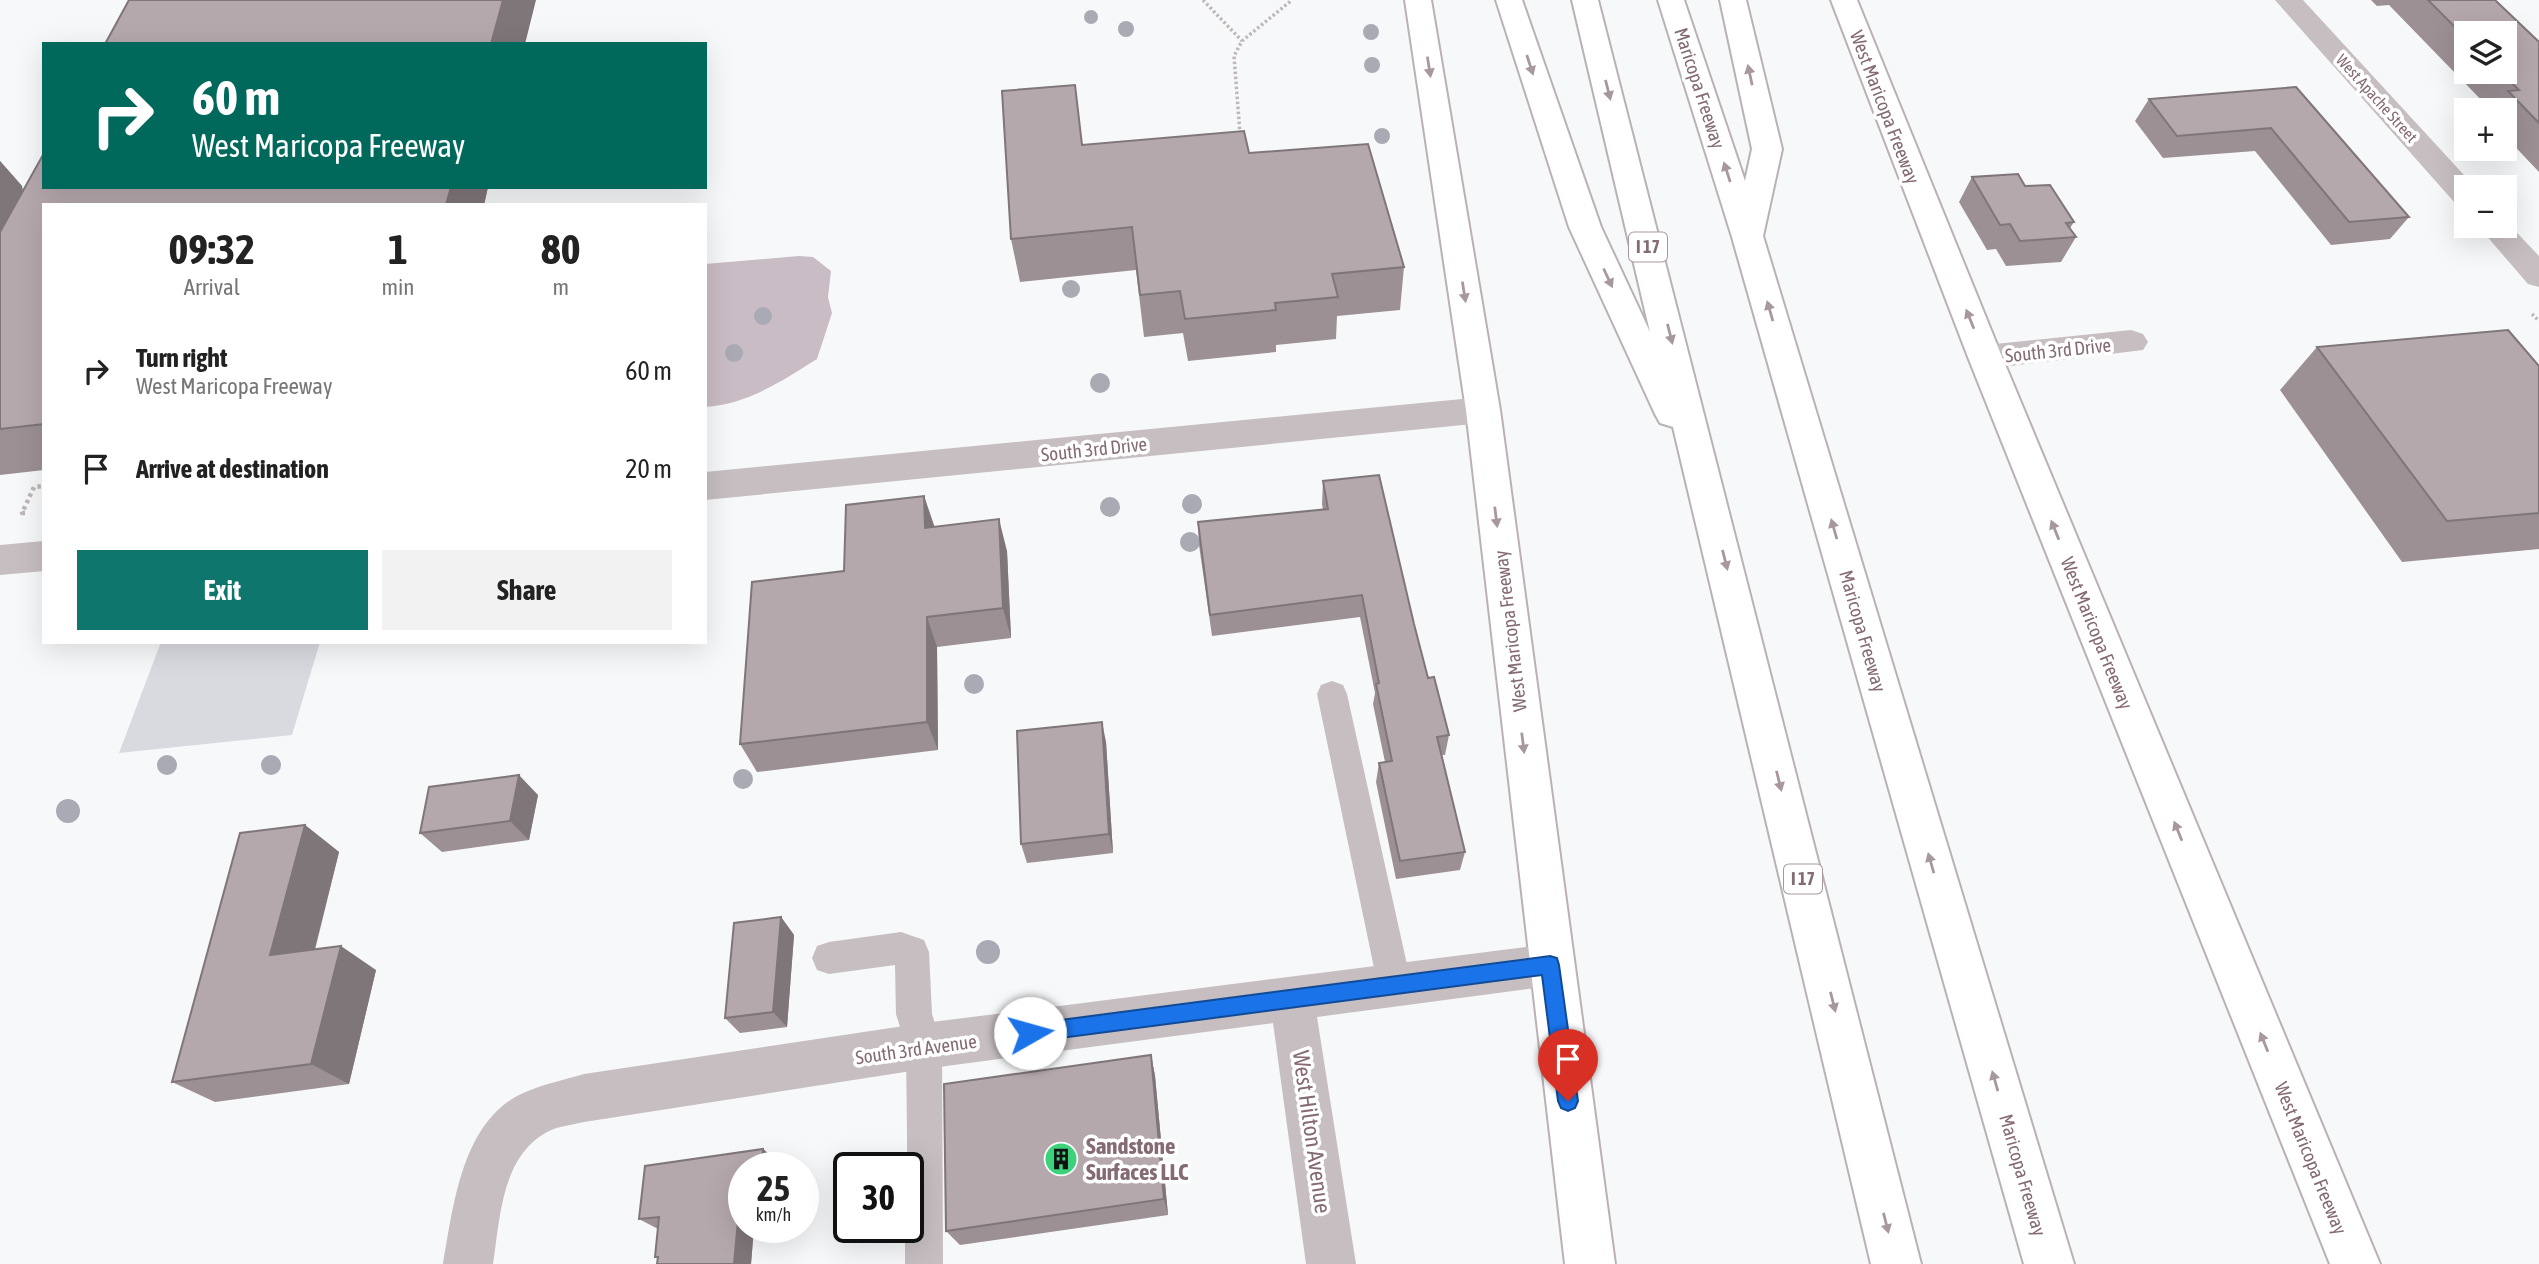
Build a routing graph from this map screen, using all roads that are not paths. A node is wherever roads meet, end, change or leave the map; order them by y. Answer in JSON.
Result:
{"nodes":[{"id":1,"x":1418,"y":0,"type":"edge"},
{"id":2,"x":1509,"y":0,"type":"edge"},
{"id":3,"x":1585,"y":0,"type":"edge"},
{"id":4,"x":1671,"y":0,"type":"edge"},
{"id":5,"x":1733,"y":0,"type":"edge"},
{"id":6,"x":1844,"y":0,"type":"edge"},
{"id":7,"x":2288,"y":0,"type":"edge"},
{"id":8,"x":2454,"y":183,"type":"edge"},
{"id":9,"x":1748,"y":237,"type":"junction"},
{"id":10,"x":2504,"y":238,"type":"edge"},
{"id":11,"x":2539,"y":276,"type":"edge"},
{"id":12,"x":2131,"y":342,"type":"dead end"},
{"id":13,"x":1985,"y":357,"type":"junction"},
{"id":14,"x":1483,"y":410,"type":"junction"},
{"id":15,"x":707,"y":486,"type":"edge"},
{"id":16,"x":1709,"y":494,"type":"junction"},
{"id":17,"x":42,"y":556,"type":"edge"},
{"id":18,"x":0,"y":560,"type":"edge"},
{"id":19,"x":1332,"y":694,"type":"dead end"},
{"id":20,"x":829,"y":958,"type":"dead end"},
{"id":21,"x":1550,"y":965,"type":"junction"},
{"id":22,"x":1395,"y":987,"type":"junction"},
{"id":23,"x":1292,"y":1000,"type":"junction"},
{"id":24,"x":925,"y":1046,"type":"junction"},
{"id":25,"x":468,"y":1264,"type":"edge"},
{"id":26,"x":924,"y":1264,"type":"edge"},
{"id":27,"x":1331,"y":1264,"type":"edge"},
{"id":28,"x":1590,"y":1264,"type":"edge"},
{"id":29,"x":1896,"y":1264,"type":"edge"},
{"id":30,"x":2049,"y":1264,"type":"edge"},
{"id":31,"x":2355,"y":1264,"type":"edge"}],
"edges":[{"from":1,"to":14,"type":"main road","name":"West Maricopa Freeway","one_way":true},
{"from":2,"to":16,"type":"main road","one_way":true},
{"from":3,"to":16,"type":"main road","number":"I 17","one_way":true},
{"from":9,"to":4,"type":"main road","name":"Maricopa Freeway","one_way":true},
{"from":9,"to":5,"type":"main road","one_way":true},
{"from":13,"to":6,"type":"main road","name":"West Maricopa Freeway","one_way":true},
{"from":7,"to":8,"type":"street","name":"West Apache Street"},
{"from":30,"to":9,"type":"main road","name":"Maricopa Freeway","one_way":true},
{"from":10,"to":11,"type":"street"},
{"from":12,"to":13,"type":"street","name":"South 3rd Drive"},
{"from":31,"to":13,"type":"main road","name":"West Maricopa Freeway","one_way":true},
{"from":14,"to":15,"type":"street","name":"South 3rd Drive"},
{"from":14,"to":21,"type":"main road","name":"West Maricopa Freeway","one_way":true},
{"from":16,"to":29,"type":"main road","number":"I 17","one_way":true},
{"from":17,"to":18,"type":"street"},
{"from":19,"to":22,"type":"lane"},
{"from":20,"to":24,"type":"lane"},
{"from":21,"to":22,"type":"street","name":"South 3rd Avenue"},
{"from":21,"to":28,"type":"main road","name":"West Maricopa Freeway"},
{"from":22,"to":23,"type":"street","name":"South 3rd Avenue"},
{"from":23,"to":24,"type":"street","name":"South 3rd Avenue"},
{"from":23,"to":27,"type":"street","name":"West Hilton Avenue"},
{"from":24,"to":25,"type":"street","name":"South 3rd Avenue"},
{"from":24,"to":26,"type":"lane"}]}
